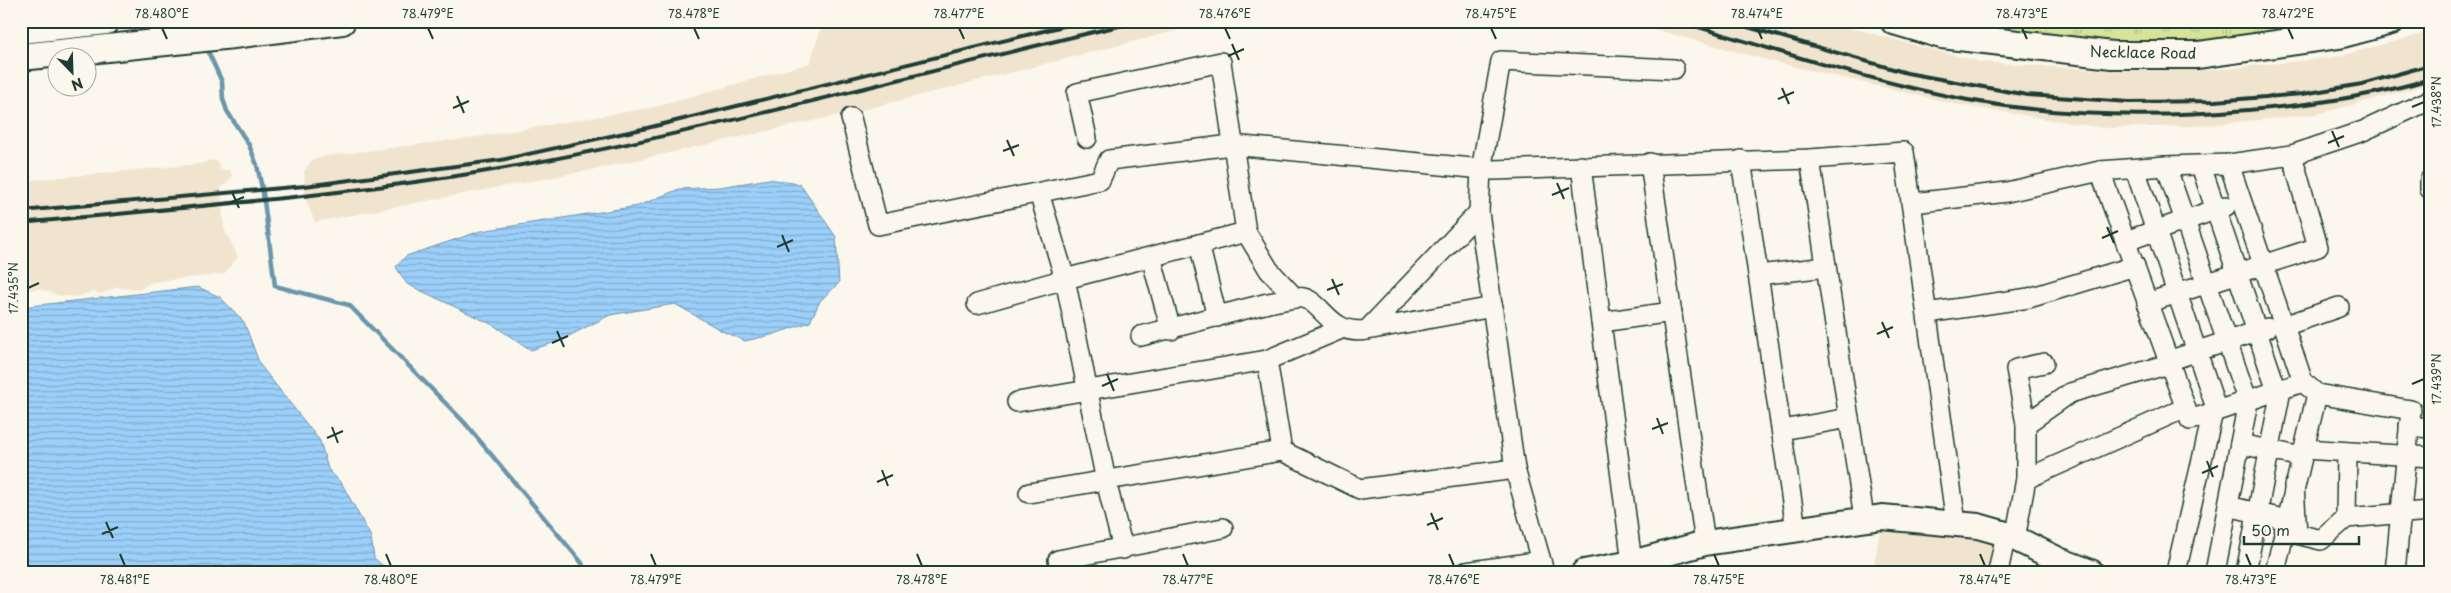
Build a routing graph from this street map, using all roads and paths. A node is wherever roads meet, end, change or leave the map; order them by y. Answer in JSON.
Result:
{"nodes":[{"id":1,"x":106,"y":21,"type":"edge"},
{"id":2,"x":342,"y":21,"type":"edge"},
{"id":3,"x":1894,"y":21,"type":"edge"},
{"id":4,"x":2391,"y":21,"type":"edge"},
{"id":5,"x":21,"y":30,"type":"edge"},
{"id":6,"x":21,"y":57,"type":"edge"},
{"id":7,"x":1674,"y":69,"type":"dead end"},
{"id":8,"x":2430,"y":100,"type":"edge"},
{"id":9,"x":851,"y":118,"type":"dead end"},
{"id":10,"x":1087,"y":138,"type":"dead end"},
{"id":11,"x":1232,"y":145,"type":"junction"},
{"id":12,"x":2292,"y":155,"type":"junction"},
{"id":13,"x":1810,"y":159,"type":"junction"},
{"id":14,"x":1741,"y":160,"type":"junction"},
{"id":15,"x":1650,"y":163,"type":"junction"},
{"id":16,"x":2229,"y":164,"type":"junction"},
{"id":17,"x":1581,"y":166,"type":"junction"},
{"id":18,"x":2166,"y":166,"type":"junction"},
{"id":19,"x":2201,"y":166,"type":"junction"},
{"id":20,"x":2135,"y":169,"type":"junction"},
{"id":21,"x":1481,"y":170,"type":"junction"},
{"id":22,"x":2100,"y":172,"type":"junction"},
{"id":23,"x":2430,"y":180,"type":"edge"},
{"id":24,"x":2430,"y":189,"type":"edge"},
{"id":25,"x":1038,"y":192,"type":"junction"},
{"id":26,"x":2242,"y":201,"type":"junction"},
{"id":27,"x":1912,"y":203,"type":"junction"},
{"id":28,"x":2215,"y":209,"type":"junction"},
{"id":29,"x":1479,"y":212,"type":"junction"},
{"id":30,"x":2183,"y":220,"type":"junction"},
{"id":31,"x":2156,"y":230,"type":"junction"},
{"id":32,"x":1246,"y":232,"type":"junction"},
{"id":33,"x":2126,"y":241,"type":"junction"},
{"id":34,"x":1199,"y":244,"type":"junction"},
{"id":35,"x":1150,"y":257,"type":"junction"},
{"id":36,"x":2135,"y":266,"type":"junction"},
{"id":37,"x":2263,"y":266,"type":"junction"},
{"id":38,"x":1826,"y":267,"type":"junction"},
{"id":39,"x":2237,"y":274,"type":"junction"},
{"id":40,"x":1758,"y":275,"type":"junction"},
{"id":41,"x":1066,"y":278,"type":"junction"},
{"id":42,"x":2205,"y":284,"type":"junction"},
{"id":43,"x":2178,"y":294,"type":"junction"},
{"id":44,"x":1295,"y":298,"type":"junction"},
{"id":45,"x":2148,"y":303,"type":"junction"},
{"id":46,"x":977,"y":304,"type":"dead end"},
{"id":47,"x":1493,"y":307,"type":"junction"},
{"id":48,"x":2339,"y":307,"type":"dead end"},
{"id":49,"x":1672,"y":312,"type":"junction"},
{"id":50,"x":1927,"y":313,"type":"junction"},
{"id":51,"x":1217,"y":317,"type":"junction"},
{"id":52,"x":1601,"y":322,"type":"junction"},
{"id":53,"x":2283,"y":324,"type":"junction"},
{"id":54,"x":1341,"y":329,"type":"junction"},
{"id":55,"x":1171,"y":330,"type":"junction"},
{"id":56,"x":1367,"y":330,"type":"junction"},
{"id":57,"x":2256,"y":331,"type":"junction"},
{"id":58,"x":1141,"y":336,"type":"dead end"},
{"id":59,"x":2226,"y":341,"type":"junction"},
{"id":60,"x":2197,"y":351,"type":"junction"},
{"id":61,"x":1267,"y":360,"type":"junction"},
{"id":62,"x":2044,"y":362,"type":"dead end"},
{"id":63,"x":2168,"y":362,"type":"junction"},
{"id":64,"x":2310,"y":388,"type":"junction"},
{"id":65,"x":1089,"y":390,"type":"junction"},
{"id":66,"x":2279,"y":391,"type":"junction"},
{"id":67,"x":1017,"y":402,"type":"dead end"},
{"id":68,"x":2248,"y":402,"type":"junction"},
{"id":69,"x":2185,"y":408,"type":"junction"},
{"id":70,"x":2215,"y":411,"type":"junction"},
{"id":71,"x":1849,"y":418,"type":"junction"},
{"id":72,"x":2026,"y":424,"type":"junction"},
{"id":73,"x":2409,"y":426,"type":"junction"},
{"id":74,"x":2430,"y":428,"type":"edge"},
{"id":75,"x":1782,"y":430,"type":"junction"},
{"id":76,"x":2240,"y":444,"type":"junction"},
{"id":77,"x":1282,"y":451,"type":"junction"},
{"id":78,"x":2269,"y":451,"type":"junction"},
{"id":79,"x":2303,"y":453,"type":"junction"},
{"id":80,"x":2347,"y":453,"type":"junction"},
{"id":81,"x":2405,"y":456,"type":"junction"},
{"id":82,"x":2430,"y":457,"type":"edge"},
{"id":83,"x":1515,"y":469,"type":"junction"},
{"id":84,"x":2026,"y":479,"type":"junction"},
{"id":85,"x":1106,"y":481,"type":"junction"},
{"id":86,"x":2294,"y":486,"type":"junction"},
{"id":87,"x":1029,"y":493,"type":"dead end"},
{"id":88,"x":2228,"y":506,"type":"junction"},
{"id":89,"x":2430,"y":511,"type":"edge"},
{"id":90,"x":2257,"y":512,"type":"junction"},
{"id":91,"x":2399,"y":514,"type":"junction"},
{"id":92,"x":1864,"y":518,"type":"junction"},
{"id":93,"x":2346,"y":518,"type":"junction"},
{"id":94,"x":2287,"y":520,"type":"junction"},
{"id":95,"x":1956,"y":523,"type":"junction"},
{"id":96,"x":1223,"y":528,"type":"dead end"},
{"id":97,"x":1796,"y":529,"type":"junction"},
{"id":98,"x":2010,"y":537,"type":"junction"},
{"id":99,"x":1705,"y":544,"type":"junction"},
{"id":100,"x":1123,"y":549,"type":"junction"},
{"id":101,"x":1058,"y":560,"type":"dead end"},
{"id":102,"x":1632,"y":563,"type":"junction"},
{"id":103,"x":1543,"y":566,"type":"edge"},
{"id":104,"x":2219,"y":571,"type":"edge"},
{"id":105,"x":1466,"y":572,"type":"edge"},
{"id":106,"x":1584,"y":572,"type":"edge"},
{"id":107,"x":1998,"y":572,"type":"edge"},
{"id":108,"x":2091,"y":572,"type":"edge"},
{"id":109,"x":2176,"y":572,"type":"edge"},
{"id":110,"x":2246,"y":572,"type":"edge"},
{"id":111,"x":2275,"y":572,"type":"edge"},
{"id":112,"x":2395,"y":572,"type":"edge"}],
"edges":[{"from":1,"to":5,"type":"main road"},
{"from":2,"to":6,"type":"main road"},
{"from":3,"to":4,"type":"main road","name":"Necklace Road"},
{"from":7,"to":21,"type":"street"},
{"from":8,"to":12,"type":"street"},
{"from":9,"to":25,"type":"street"},
{"from":10,"to":11,"type":"street"},
{"from":11,"to":21,"type":"street"},
{"from":11,"to":25,"type":"street"},
{"from":11,"to":32,"type":"street"},
{"from":12,"to":16,"type":"street"},
{"from":12,"to":37,"type":"street"},
{"from":13,"to":14,"type":"street"},
{"from":13,"to":27,"type":"street"},
{"from":13,"to":38,"type":"street"},
{"from":14,"to":15,"type":"street"},
{"from":14,"to":40,"type":"street"},
{"from":15,"to":17,"type":"street"},
{"from":15,"to":49,"type":"street"},
{"from":16,"to":19,"type":"street"},
{"from":16,"to":26,"type":"street"},
{"from":17,"to":21,"type":"street"},
{"from":17,"to":52,"type":"street"},
{"from":18,"to":19,"type":"street"},
{"from":18,"to":20,"type":"street"},
{"from":18,"to":30,"type":"street"},
{"from":19,"to":28,"type":"street"},
{"from":20,"to":22,"type":"street"},
{"from":20,"to":31,"type":"street"},
{"from":21,"to":29,"type":"street"},
{"from":22,"to":27,"type":"street"},
{"from":22,"to":33,"type":"street"},
{"from":23,"to":24,"type":"street"},
{"from":25,"to":41,"type":"street"},
{"from":26,"to":28,"type":"street"},
{"from":26,"to":37,"type":"street"},
{"from":27,"to":50,"type":"street"},
{"from":28,"to":30,"type":"street"},
{"from":28,"to":39,"type":"street"},
{"from":29,"to":47,"type":"street"},
{"from":29,"to":56,"type":"street"},
{"from":30,"to":31,"type":"street"},
{"from":30,"to":42,"type":"street"},
{"from":31,"to":33,"type":"street"},
{"from":31,"to":43,"type":"street"},
{"from":32,"to":34,"type":"street"},
{"from":32,"to":44,"type":"street"},
{"from":33,"to":36,"type":"street"},
{"from":34,"to":35,"type":"street"},
{"from":34,"to":51,"type":"street"},
{"from":35,"to":41,"type":"street"},
{"from":35,"to":55,"type":"street"},
{"from":36,"to":45,"type":"street"},
{"from":36,"to":50,"type":"street"},
{"from":37,"to":39,"type":"street"},
{"from":37,"to":53,"type":"street"},
{"from":38,"to":40,"type":"street"},
{"from":38,"to":71,"type":"street"},
{"from":39,"to":42,"type":"street"},
{"from":39,"to":57,"type":"street"},
{"from":40,"to":75,"type":"street"},
{"from":41,"to":46,"type":"street"},
{"from":41,"to":65,"type":"street"},
{"from":42,"to":43,"type":"street"},
{"from":42,"to":59,"type":"street"},
{"from":43,"to":45,"type":"street"},
{"from":43,"to":60,"type":"street"},
{"from":44,"to":51,"type":"street"},
{"from":44,"to":54,"type":"street"},
{"from":45,"to":63,"type":"street"},
{"from":47,"to":56,"type":"street"},
{"from":47,"to":83,"type":"street"},
{"from":48,"to":53,"type":"street"},
{"from":49,"to":52,"type":"street"},
{"from":49,"to":99,"type":"street"},
{"from":50,"to":95,"type":"street"},
{"from":51,"to":55,"type":"street"},
{"from":52,"to":102,"type":"street"},
{"from":53,"to":57,"type":"street"},
{"from":53,"to":64,"type":"street"},
{"from":54,"to":56,"type":"street"},
{"from":54,"to":61,"type":"street"},
{"from":55,"to":58,"type":"street"},
{"from":57,"to":59,"type":"street"},
{"from":57,"to":66,"type":"street"},
{"from":59,"to":60,"type":"street"},
{"from":59,"to":68,"type":"street"},
{"from":60,"to":63,"type":"street"},
{"from":60,"to":70,"type":"street"},
{"from":61,"to":65,"type":"street"},
{"from":61,"to":77,"type":"street"},
{"from":62,"to":72,"type":"street"},
{"from":63,"to":69,"type":"street"},
{"from":63,"to":72,"type":"street"},
{"from":64,"to":66,"type":"street"},
{"from":64,"to":73,"type":"street"},
{"from":64,"to":79,"type":"street"},
{"from":65,"to":67,"type":"street"},
{"from":65,"to":85,"type":"street"},
{"from":66,"to":68,"type":"street"},
{"from":66,"to":78,"type":"street"},
{"from":68,"to":70,"type":"street"},
{"from":68,"to":76,"type":"street"},
{"from":69,"to":70,"type":"street"},
{"from":69,"to":84,"type":"street"},
{"from":70,"to":109,"type":"street"},
{"from":71,"to":75,"type":"street"},
{"from":71,"to":92,"type":"street"},
{"from":72,"to":84,"type":"street"},
{"from":73,"to":74,"type":"street"},
{"from":73,"to":81,"type":"street"},
{"from":75,"to":97,"type":"street"},
{"from":76,"to":78,"type":"street"},
{"from":76,"to":88,"type":"street"},
{"from":77,"to":83,"type":"street"},
{"from":77,"to":85,"type":"street"},
{"from":78,"to":79,"type":"street"},
{"from":78,"to":90,"type":"street"},
{"from":79,"to":80,"type":"street"},
{"from":79,"to":86,"type":"street"},
{"from":80,"to":81,"type":"street"},
{"from":80,"to":93,"type":"street"},
{"from":81,"to":82,"type":"street"},
{"from":81,"to":91,"type":"street"},
{"from":83,"to":103,"type":"street"},
{"from":84,"to":98,"type":"street"},
{"from":85,"to":87,"type":"street"},
{"from":85,"to":100,"type":"street"},
{"from":86,"to":93,"type":"street"},
{"from":86,"to":94,"type":"street"},
{"from":88,"to":90,"type":"street"},
{"from":88,"to":104,"type":"street"},
{"from":89,"to":91,"type":"street"},
{"from":90,"to":94,"type":"street"},
{"from":90,"to":110,"type":"street"},
{"from":91,"to":93,"type":"street"},
{"from":91,"to":112,"type":"street"},
{"from":92,"to":95,"type":"street"},
{"from":92,"to":97,"type":"street"},
{"from":94,"to":111,"type":"street"},
{"from":95,"to":98,"type":"street"},
{"from":96,"to":100,"type":"street"},
{"from":97,"to":99,"type":"street"},
{"from":98,"to":107,"type":"street"},
{"from":98,"to":108,"type":"street"},
{"from":99,"to":102,"type":"street"},
{"from":100,"to":101,"type":"street"},
{"from":102,"to":106,"type":"street"},
{"from":103,"to":105,"type":"street"}]}
